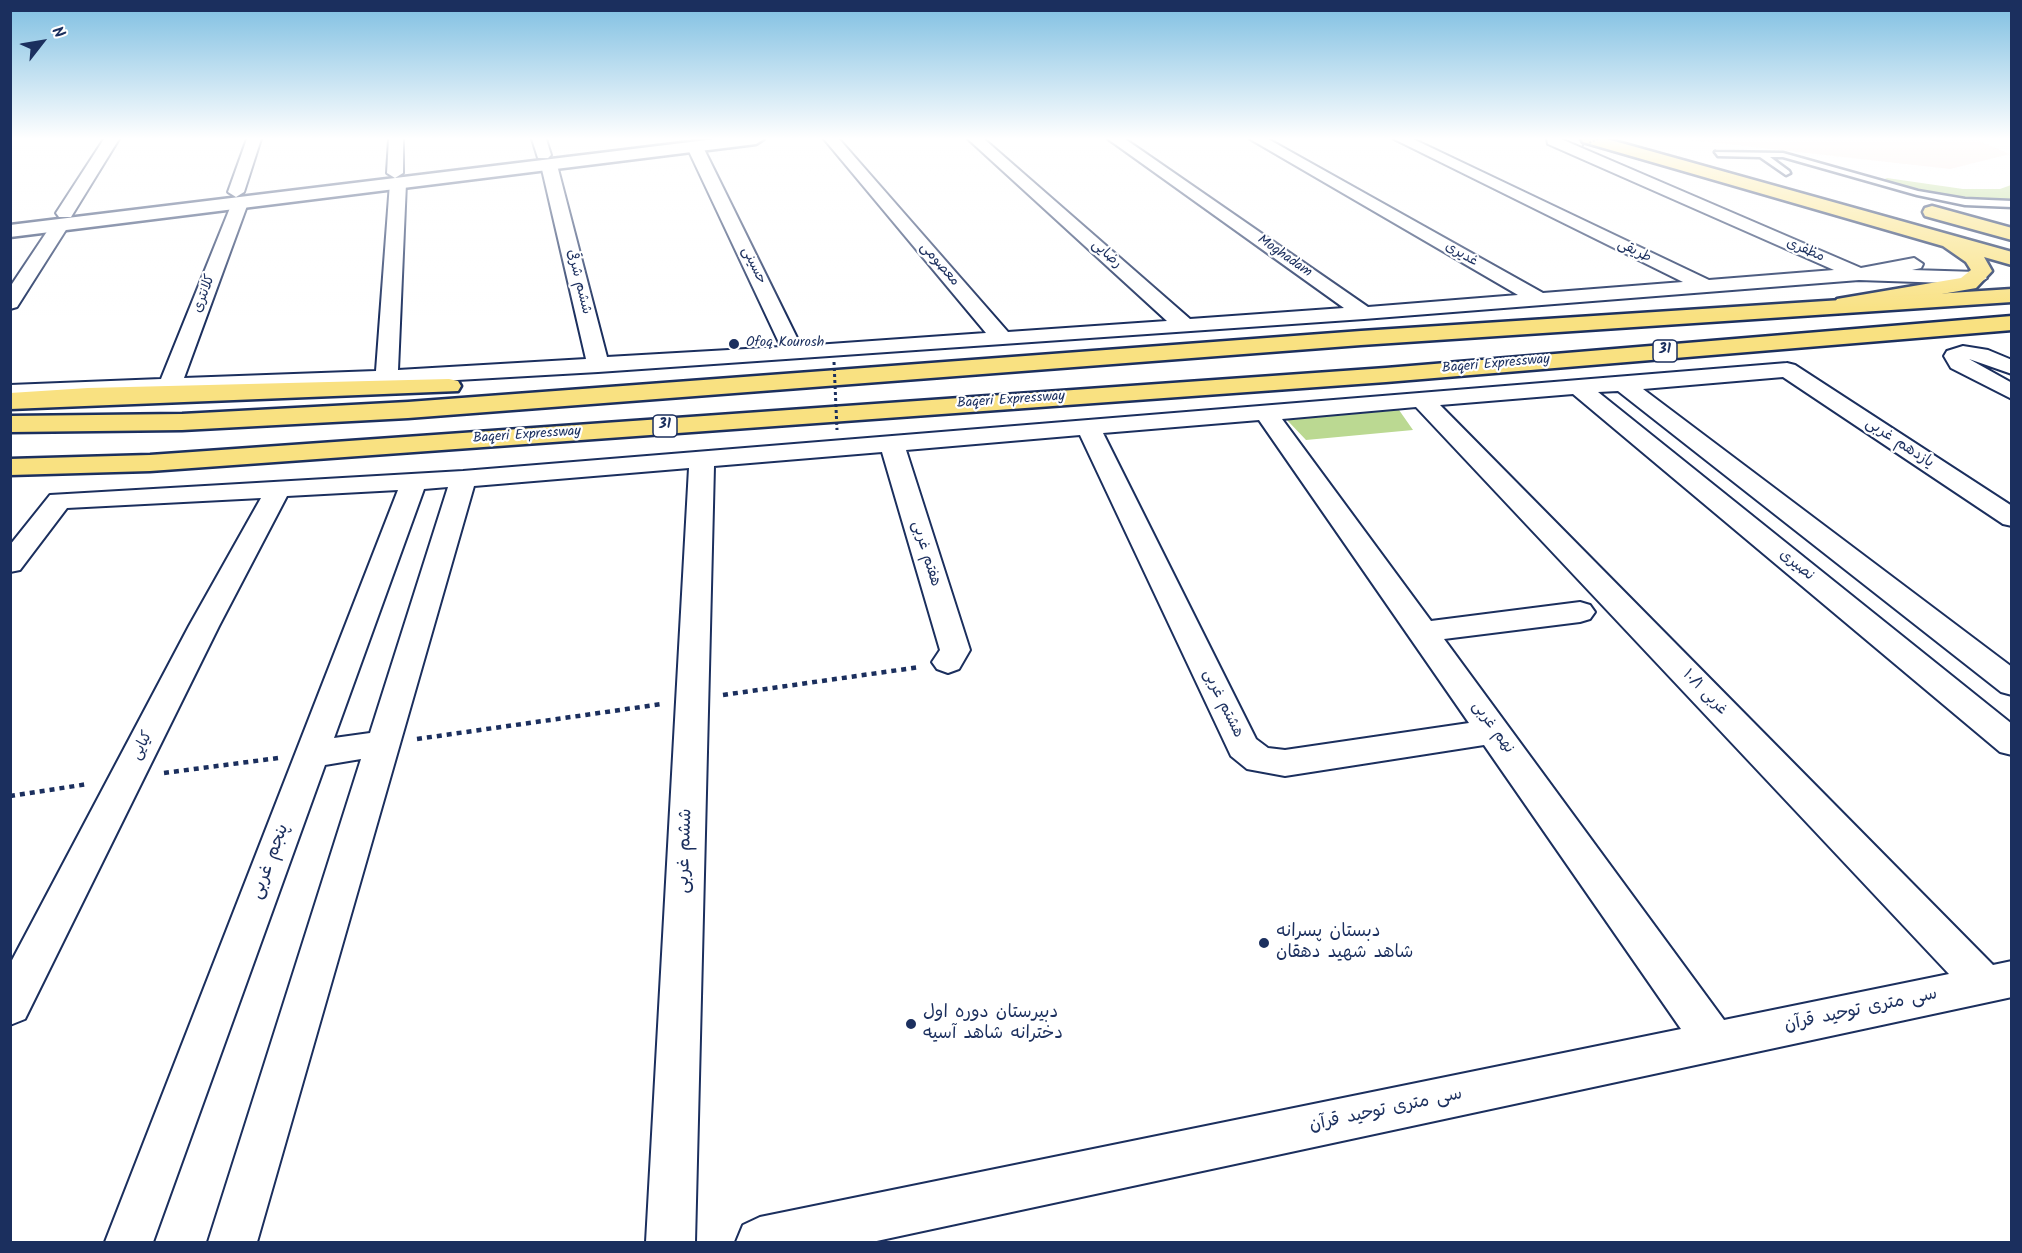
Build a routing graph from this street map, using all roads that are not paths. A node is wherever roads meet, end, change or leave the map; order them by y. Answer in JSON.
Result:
{"nodes":[{"id":1,"x":75,"y":197,"type":"edge"},
{"id":2,"x":234,"y":197,"type":"edge"},
{"id":3,"x":238,"y":197,"type":"edge"},
{"id":4,"x":395,"y":197,"type":"edge"},
{"id":5,"x":555,"y":197,"type":"edge"},
{"id":6,"x":719,"y":197,"type":"edge"},
{"id":7,"x":881,"y":197,"type":"edge"},
{"id":8,"x":1041,"y":197,"type":"edge"},
{"id":9,"x":1199,"y":197,"type":"edge"},
{"id":10,"x":1360,"y":197,"type":"edge"},
{"id":11,"x":1522,"y":197,"type":"edge"},
{"id":12,"x":1683,"y":197,"type":"edge"},
{"id":13,"x":1797,"y":197,"type":"edge"},
{"id":14,"x":1825,"y":197,"type":"edge"},
{"id":15,"x":1835,"y":197,"type":"edge"},
{"id":16,"x":1880,"y":197,"type":"edge"},
{"id":17,"x":1911,"y":197,"type":"edge"},
{"id":18,"x":1941,"y":197,"type":"edge"},
{"id":19,"x":2012,"y":204,"type":"edge"},
{"id":20,"x":2012,"y":213,"type":"edge"},
{"id":21,"x":62,"y":219,"type":"junction"},
{"id":22,"x":10,"y":220,"type":"edge"},
{"id":23,"x":1920,"y":230,"type":"junction"},
{"id":24,"x":10,"y":231,"type":"edge"},
{"id":25,"x":2012,"y":232,"type":"edge"},
{"id":26,"x":1985,"y":241,"type":"junction"},
{"id":27,"x":2012,"y":245,"type":"edge"},
{"id":28,"x":2012,"y":252,"type":"edge"},
{"id":29,"x":2012,"y":258,"type":"edge"},
{"id":30,"x":1914,"y":264,"type":"dead end"},
{"id":31,"x":1859,"y":274,"type":"junction"},
{"id":32,"x":1977,"y":278,"type":"junction"},
{"id":33,"x":1705,"y":286,"type":"junction"},
{"id":34,"x":2012,"y":295,"type":"edge"},
{"id":35,"x":1539,"y":299,"type":"junction"},
{"id":36,"x":10,"y":303,"type":"edge"},
{"id":37,"x":1845,"y":304,"type":"junction"},
{"id":38,"x":1364,"y":313,"type":"junction"},
{"id":39,"x":2012,"y":323,"type":"edge"},
{"id":40,"x":1183,"y":324,"type":"junction"},
{"id":41,"x":1422,"y":334,"type":"junction"},
{"id":42,"x":1000,"y":336,"type":"junction"},
{"id":43,"x":1298,"y":343,"type":"junction"},
{"id":44,"x":794,"y":353,"type":"junction"},
{"id":45,"x":2004,"y":363,"type":"edge"},
{"id":46,"x":598,"y":365,"type":"junction"},
{"id":47,"x":1464,"y":367,"type":"junction"},
{"id":48,"x":387,"y":376,"type":"junction"},
{"id":49,"x":1319,"y":378,"type":"junction"},
{"id":50,"x":1623,"y":384,"type":"junction"},
{"id":51,"x":170,"y":386,"type":"junction"},
{"id":52,"x":688,"y":388,"type":"junction"},
{"id":53,"x":1580,"y":389,"type":"junction"},
{"id":54,"x":2012,"y":392,"type":"edge"},
{"id":55,"x":11,"y":394,"type":"edge"},
{"id":56,"x":1423,"y":401,"type":"junction"},
{"id":57,"x":1267,"y":415,"type":"junction"},
{"id":58,"x":10,"y":424,"type":"edge"},
{"id":59,"x":1089,"y":429,"type":"junction"},
{"id":60,"x":892,"y":445,"type":"junction"},
{"id":61,"x":702,"y":460,"type":"junction"},
{"id":62,"x":150,"y":464,"type":"junction"},
{"id":63,"x":10,"y":466,"type":"edge"},
{"id":64,"x":463,"y":479,"type":"junction"},
{"id":65,"x":414,"y":481,"type":"junction"},
{"id":66,"x":10,"y":486,"type":"edge"},
{"id":67,"x":279,"y":488,"type":"junction"},
{"id":68,"x":2012,"y":518,"type":"edge"},
{"id":69,"x":10,"y":564,"type":"edge"},
{"id":70,"x":1580,"y":612,"type":"dead end"},
{"id":71,"x":1423,"y":632,"type":"junction"},
{"id":72,"x":948,"y":662,"type":"road end"},
{"id":73,"x":2012,"y":684,"type":"edge"},
{"id":74,"x":1494,"y":731,"type":"junction"},
{"id":75,"x":2012,"y":743,"type":"edge"},
{"id":76,"x":383,"y":744,"type":"junction"},
{"id":77,"x":312,"y":754,"type":"junction"},
{"id":78,"x":1999,"y":982,"type":"edge"},
{"id":79,"x":10,"y":1006,"type":"edge"},
{"id":80,"x":1715,"y":1042,"type":"junction"},
{"id":81,"x":129,"y":1242,"type":"edge"},
{"id":82,"x":233,"y":1242,"type":"edge"},
{"id":83,"x":670,"y":1242,"type":"edge"},
{"id":84,"x":760,"y":1242,"type":"edge"}],
"edges":[{"from":1,"to":21,"type":"street"},
{"from":2,"to":21,"type":"main road"},
{"from":3,"to":51,"type":"street","name":"کلانتری"},
{"from":4,"to":48,"type":"street"},
{"from":5,"to":46,"type":"street","name":"ششم شرقی"},
{"from":6,"to":44,"type":"street","name":"حسینی"},
{"from":7,"to":42,"type":"street","name":"معصومی"},
{"from":8,"to":40,"type":"street","name":"رضایی"},
{"from":9,"to":38,"type":"street","name":"Moghadam"},
{"from":10,"to":35,"type":"street","name":"غدیری"},
{"from":11,"to":33,"type":"street","name":"طریقی"},
{"from":12,"to":31,"type":"street","name":"مظفری"},
{"from":13,"to":23,"type":"main road"},
{"from":14,"to":26,"type":"main road"},
{"from":15,"to":26,"type":"main road"},
{"from":16,"to":25,"type":"main road"},
{"from":17,"to":20,"type":"lane"},
{"from":18,"to":19,"type":"lane"},
{"from":21,"to":22,"type":"main road"},
{"from":21,"to":24,"type":"main road"},
{"from":21,"to":36,"type":"street"},
{"from":23,"to":29,"type":"main road"},
{"from":23,"to":32,"type":"main road"},
{"from":26,"to":27,"type":"main road"},
{"from":26,"to":28,"type":"main road"},
{"from":30,"to":31,"type":"street"},
{"from":31,"to":32,"type":"street"},
{"from":31,"to":33,"type":"street"},
{"from":32,"to":37,"type":"main road"},
{"from":33,"to":35,"type":"street"},
{"from":34,"to":37,"type":"main road","number":"31"},
{"from":35,"to":38,"type":"street"},
{"from":37,"to":41,"type":"main road","number":"31"},
{"from":38,"to":40,"type":"street"},
{"from":39,"to":47,"type":"main road","name":"Baqeri Expressway","number":"31"},
{"from":40,"to":42,"type":"street"},
{"from":41,"to":43,"type":"main road","number":"31"},
{"from":41,"to":47,"type":"main road"},
{"from":42,"to":44,"type":"street"},
{"from":43,"to":49,"type":"main road"},
{"from":43,"to":52,"type":"main road","number":"31"},
{"from":44,"to":46,"type":"street"},
{"from":45,"to":54,"type":"street"},
{"from":46,"to":48,"type":"street"},
{"from":47,"to":49,"type":"main road","name":"Baqeri Expressway","number":"31"},
{"from":48,"to":51,"type":"street"},
{"from":49,"to":62,"type":"main road","name":"Baqeri Expressway","number":"31"},
{"from":50,"to":53,"type":"street"},
{"from":50,"to":68,"type":"street","name":"یازدهم غربی"},
{"from":50,"to":73,"type":"street"},
{"from":51,"to":55,"type":"street"},
{"from":52,"to":55,"type":"main road"},
{"from":52,"to":58,"type":"main road","number":"31"},
{"from":53,"to":56,"type":"street"},
{"from":53,"to":75,"type":"street","name":"نصیری"},
{"from":56,"to":57,"type":"street"},
{"from":56,"to":78,"type":"street","name":"۱۰/۱ غربی"},
{"from":57,"to":59,"type":"street"},
{"from":57,"to":71,"type":"street","name":"نهم غربی"},
{"from":59,"to":60,"type":"street"},
{"from":59,"to":74,"type":"street","name":"هشتم غربی"},
{"from":60,"to":61,"type":"street"},
{"from":60,"to":72,"type":"street","name":"هفتم غربی"},
{"from":61,"to":64,"type":"street"},
{"from":61,"to":83,"type":"street","name":"ششم غربی"},
{"from":62,"to":63,"type":"main road","name":"Baqeri Expressway","number":"31"},
{"from":62,"to":66,"type":"main road"},
{"from":64,"to":65,"type":"street"},
{"from":64,"to":76,"type":"street"},
{"from":65,"to":67,"type":"street"},
{"from":65,"to":77,"type":"street","name":"پنجم غربی"},
{"from":67,"to":69,"type":"street"},
{"from":67,"to":79,"type":"street","name":"کیایی"},
{"from":70,"to":71,"type":"street"},
{"from":71,"to":74,"type":"street","name":"نهم غربی"},
{"from":74,"to":80,"type":"street","name":"نهم غربی"},
{"from":76,"to":77,"type":"street"},
{"from":76,"to":82,"type":"street"},
{"from":77,"to":81,"type":"street","name":"پنجم غربی"},
{"from":78,"to":80,"type":"street","name":"سی متری توحید قرآن"},
{"from":80,"to":84,"type":"street","name":"سی متری توحید قرآن"}]}
